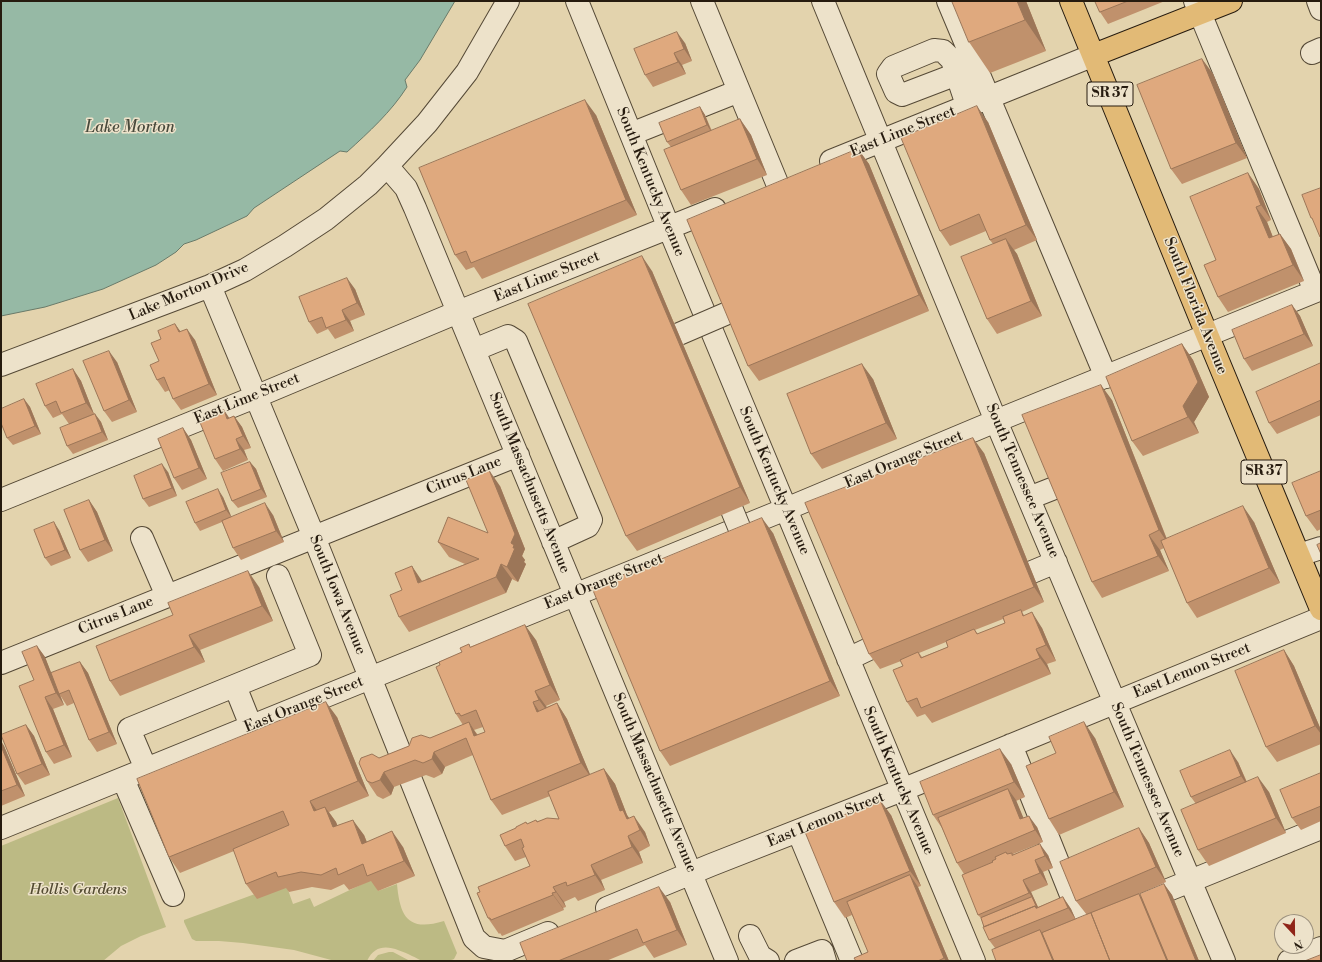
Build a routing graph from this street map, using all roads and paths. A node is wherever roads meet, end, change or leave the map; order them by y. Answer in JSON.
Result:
{"nodes":[{"id":1,"x":508,"y":1,"type":"edge"},
{"id":2,"x":577,"y":1,"type":"edge"},
{"id":3,"x":702,"y":1,"type":"edge"},
{"id":4,"x":823,"y":1,"type":"edge"},
{"id":5,"x":948,"y":1,"type":"edge"},
{"id":6,"x":1071,"y":1,"type":"edge"},
{"id":7,"x":1231,"y":1,"type":"edge"},
{"id":8,"x":1318,"y":1,"type":"edge"},
{"id":9,"x":1198,"y":7,"type":"edge"},
{"id":10,"x":1321,"y":9,"type":"edge"},
{"id":11,"x":1094,"y":54,"type":"junction"},
{"id":12,"x":888,"y":74,"type":"junction"},
{"id":13,"x":957,"y":74,"type":"junction"},
{"id":14,"x":858,"y":85,"type":"junction"},
{"id":15,"x":738,"y":91,"type":"junction"},
{"id":16,"x":989,"y":97,"type":"junction"},
{"id":17,"x":967,"y":105,"type":"junction"},
{"id":18,"x":631,"y":134,"type":"junction"},
{"id":19,"x":881,"y":140,"type":"junction"},
{"id":20,"x":387,"y":166,"type":"junction"},
{"id":21,"x":734,"y":201,"type":"edge"},
{"id":22,"x":669,"y":228,"type":"junction"},
{"id":23,"x":210,"y":286,"type":"junction"},
{"id":24,"x":1318,"y":290,"type":"edge"},
{"id":25,"x":458,"y":312,"type":"junction"},
{"id":26,"x":730,"y":312,"type":"edge"},
{"id":27,"x":679,"y":334,"type":"dead end"},
{"id":28,"x":1207,"y":336,"type":"junction"},
{"id":29,"x":474,"y":350,"type":"junction"},
{"id":30,"x":1,"y":365,"type":"edge"},
{"id":31,"x":1106,"y":377,"type":"junction"},
{"id":32,"x":255,"y":397,"type":"junction"},
{"id":33,"x":996,"y":421,"type":"junction"},
{"id":34,"x":518,"y":455,"type":"junction"},
{"id":35,"x":872,"y":473,"type":"junction"},
{"id":36,"x":1057,"y":487,"type":"edge"},
{"id":37,"x":881,"y":493,"type":"edge"},
{"id":38,"x":1029,"y":498,"type":"junction"},
{"id":39,"x":1,"y":500,"type":"edge"},
{"id":40,"x":786,"y":509,"type":"junction"},
{"id":41,"x":314,"y":537,"type":"junction"},
{"id":42,"x":142,"y":538,"type":"dead end"},
{"id":43,"x":553,"y":542,"type":"junction"},
{"id":44,"x":1321,"y":548,"type":"edge"},
{"id":45,"x":1299,"y":556,"type":"junction"},
{"id":46,"x":1056,"y":562,"type":"junction"},
{"id":47,"x":1032,"y":572,"type":"dead end"},
{"id":48,"x":278,"y":576,"type":"dead end"},
{"id":49,"x":575,"y":594,"type":"junction"},
{"id":50,"x":167,"y":596,"type":"junction"},
{"id":51,"x":1321,"y":609,"type":"edge"},
{"id":52,"x":1321,"y":618,"type":"edge"},
{"id":53,"x":871,"y":648,"type":"edge"},
{"id":54,"x":848,"y":659,"type":"junction"},
{"id":55,"x":1,"y":663,"type":"edge"},
{"id":56,"x":371,"y":678,"type":"junction"},
{"id":57,"x":235,"y":686,"type":"junction"},
{"id":58,"x":1115,"y":702,"type":"junction"},
{"id":59,"x":251,"y":726,"type":"junction"},
{"id":60,"x":1010,"y":745,"type":"junction"},
{"id":61,"x":146,"y":769,"type":"junction"},
{"id":62,"x":123,"y":779,"type":"junction"},
{"id":63,"x":902,"y":790,"type":"junction"},
{"id":64,"x":1,"y":828,"type":"edge"},
{"id":65,"x":1321,"y":828,"type":"edge"},
{"id":66,"x":798,"y":831,"type":"junction"},
{"id":67,"x":692,"y":873,"type":"junction"},
{"id":68,"x":1190,"y":881,"type":"junction"},
{"id":69,"x":173,"y":895,"type":"dead end"},
{"id":70,"x":1124,"y":908,"type":"edge"},
{"id":71,"x":588,"y":916,"type":"edge"},
{"id":72,"x":1104,"y":916,"type":"edge"},
{"id":73,"x":566,"y":925,"type":"edge"},
{"id":74,"x":750,"y":936,"type":"dead end"},
{"id":75,"x":1321,"y":948,"type":"edge"},
{"id":76,"x":500,"y":953,"type":"edge"},
{"id":77,"x":727,"y":961,"type":"edge"},
{"id":78,"x":768,"y":961,"type":"edge"},
{"id":79,"x":796,"y":961,"type":"edge"},
{"id":80,"x":825,"y":961,"type":"edge"},
{"id":81,"x":852,"y":961,"type":"edge"},
{"id":82,"x":974,"y":961,"type":"edge"},
{"id":83,"x":1224,"y":961,"type":"edge"},
{"id":84,"x":1289,"y":961,"type":"edge"}],
"edges":[{"from":1,"to":20,"type":"street","name":"Lake Morton Drive"},
{"from":2,"to":18,"type":"street","name":"South Kentucky Avenue"},
{"from":3,"to":15,"type":"street"},
{"from":4,"to":14,"type":"street","name":"South Tennessee Avenue"},
{"from":5,"to":16,"type":"street"},
{"from":6,"to":11,"type":"main road","name":"South Florida Avenue","number":"SR 37"},
{"from":7,"to":9,"type":"main road"},
{"from":8,"to":10,"type":"street"},
{"from":9,"to":11,"type":"main road"},
{"from":9,"to":24,"type":"street"},
{"from":11,"to":16,"type":"street","name":"East Lime Street"},
{"from":11,"to":28,"type":"main road","name":"South Florida Avenue","number":"SR 37"},
{"from":12,"to":13,"type":"street"},
{"from":12,"to":13,"type":"street"},
{"from":12,"to":14,"type":"street"},
{"from":13,"to":17,"type":"street"},
{"from":14,"to":19,"type":"street","name":"South Tennessee Avenue"},
{"from":15,"to":18,"type":"street"},
{"from":15,"to":19,"type":"street","name":"East Lime Street"},
{"from":16,"to":17,"type":"street","name":"East Lime Street"},
{"from":16,"to":31,"type":"street"},
{"from":17,"to":19,"type":"street","name":"East Lime Street"},
{"from":18,"to":22,"type":"street","name":"South Kentucky Avenue"},
{"from":19,"to":33,"type":"street","name":"South Tennessee Avenue"},
{"from":20,"to":23,"type":"street","name":"Lake Morton Drive"},
{"from":20,"to":25,"type":"street","name":"South Massachusetts Avenue"},
{"from":21,"to":22,"type":"street","name":"East Lime Street"},
{"from":22,"to":25,"type":"street","name":"East Lime Street"},
{"from":22,"to":40,"type":"street","name":"South Kentucky Avenue"},
{"from":23,"to":30,"type":"street","name":"Lake Morton Drive"},
{"from":23,"to":32,"type":"street","name":"South Iowa Avenue"},
{"from":24,"to":28,"type":"street","name":"East Orange Street"},
{"from":25,"to":29,"type":"street","name":"South Massachusetts Avenue"},
{"from":25,"to":32,"type":"street","name":"East Lime Street"},
{"from":26,"to":27,"type":"street","bridge":true},
{"from":28,"to":31,"type":"street","name":"East Orange Street"},
{"from":28,"to":45,"type":"main road","name":"South Florida Avenue","number":"SR 37"},
{"from":29,"to":34,"type":"street","name":"South Massachusetts Avenue"},
{"from":29,"to":43,"type":"street"},
{"from":31,"to":33,"type":"street","name":"East Orange Street"},
{"from":32,"to":39,"type":"street","name":"East Lime Street"},
{"from":32,"to":41,"type":"street","name":"South Iowa Avenue"},
{"from":33,"to":35,"type":"street","name":"East Orange Street"},
{"from":33,"to":38,"type":"street","name":"South Tennessee Avenue"},
{"from":34,"to":41,"type":"street","name":"Citrus Lane"},
{"from":34,"to":43,"type":"street","name":"South Massachusetts Avenue"},
{"from":35,"to":37,"type":"street"},
{"from":35,"to":40,"type":"street","name":"East Orange Street"},
{"from":36,"to":38,"type":"street"},
{"from":38,"to":46,"type":"street","name":"South Tennessee Avenue"},
{"from":40,"to":49,"type":"street","name":"East Orange Street"},
{"from":40,"to":54,"type":"street","name":"South Kentucky Avenue"},
{"from":41,"to":50,"type":"street","name":"Citrus Lane"},
{"from":41,"to":56,"type":"street","name":"South Iowa Avenue"},
{"from":42,"to":50,"type":"street"},
{"from":43,"to":49,"type":"street","name":"South Massachusetts Avenue"},
{"from":44,"to":45,"type":"street"},
{"from":45,"to":51,"type":"main road","name":"South Florida Avenue","number":"SR 37"},
{"from":46,"to":47,"type":"street"},
{"from":46,"to":58,"type":"street","name":"South Tennessee Avenue"},
{"from":48,"to":57,"type":"street"},
{"from":49,"to":56,"type":"street","name":"East Orange Street"},
{"from":49,"to":67,"type":"street","name":"South Massachusetts Avenue"},
{"from":50,"to":55,"type":"street","name":"Citrus Lane"},
{"from":52,"to":58,"type":"street","name":"East Lemon Street"},
{"from":53,"to":54,"type":"street"},
{"from":54,"to":63,"type":"street","name":"South Kentucky Avenue"},
{"from":56,"to":59,"type":"street","name":"East Orange Street"},
{"from":56,"to":76,"type":"street","name":"South Iowa Avenue"},
{"from":57,"to":59,"type":"street"},
{"from":57,"to":61,"type":"street"},
{"from":58,"to":60,"type":"street","name":"East Lemon Street"},
{"from":58,"to":68,"type":"street","name":"South Tennessee Avenue"},
{"from":59,"to":61,"type":"street","name":"East Orange Street"},
{"from":60,"to":63,"type":"street","name":"East Lemon Street"},
{"from":60,"to":72,"type":"street"},
{"from":61,"to":62,"type":"street","name":"East Orange Street"},
{"from":62,"to":64,"type":"street","name":"East Orange Street"},
{"from":62,"to":69,"type":"street"},
{"from":63,"to":66,"type":"street","name":"East Lemon Street"},
{"from":63,"to":82,"type":"street","name":"South Kentucky Avenue"},
{"from":65,"to":68,"type":"street"},
{"from":66,"to":67,"type":"street","name":"East Lemon Street"},
{"from":66,"to":81,"type":"street"},
{"from":67,"to":71,"type":"street","name":"East Lemon Street"},
{"from":67,"to":77,"type":"street","name":"South Massachusetts Avenue"},
{"from":68,"to":70,"type":"street"},
{"from":68,"to":83,"type":"street","name":"South Tennessee Avenue"},
{"from":73,"to":76,"type":"street"},
{"from":74,"to":78,"type":"street"},
{"from":75,"to":84,"type":"street"},
{"from":79,"to":80,"type":"street"}]}
